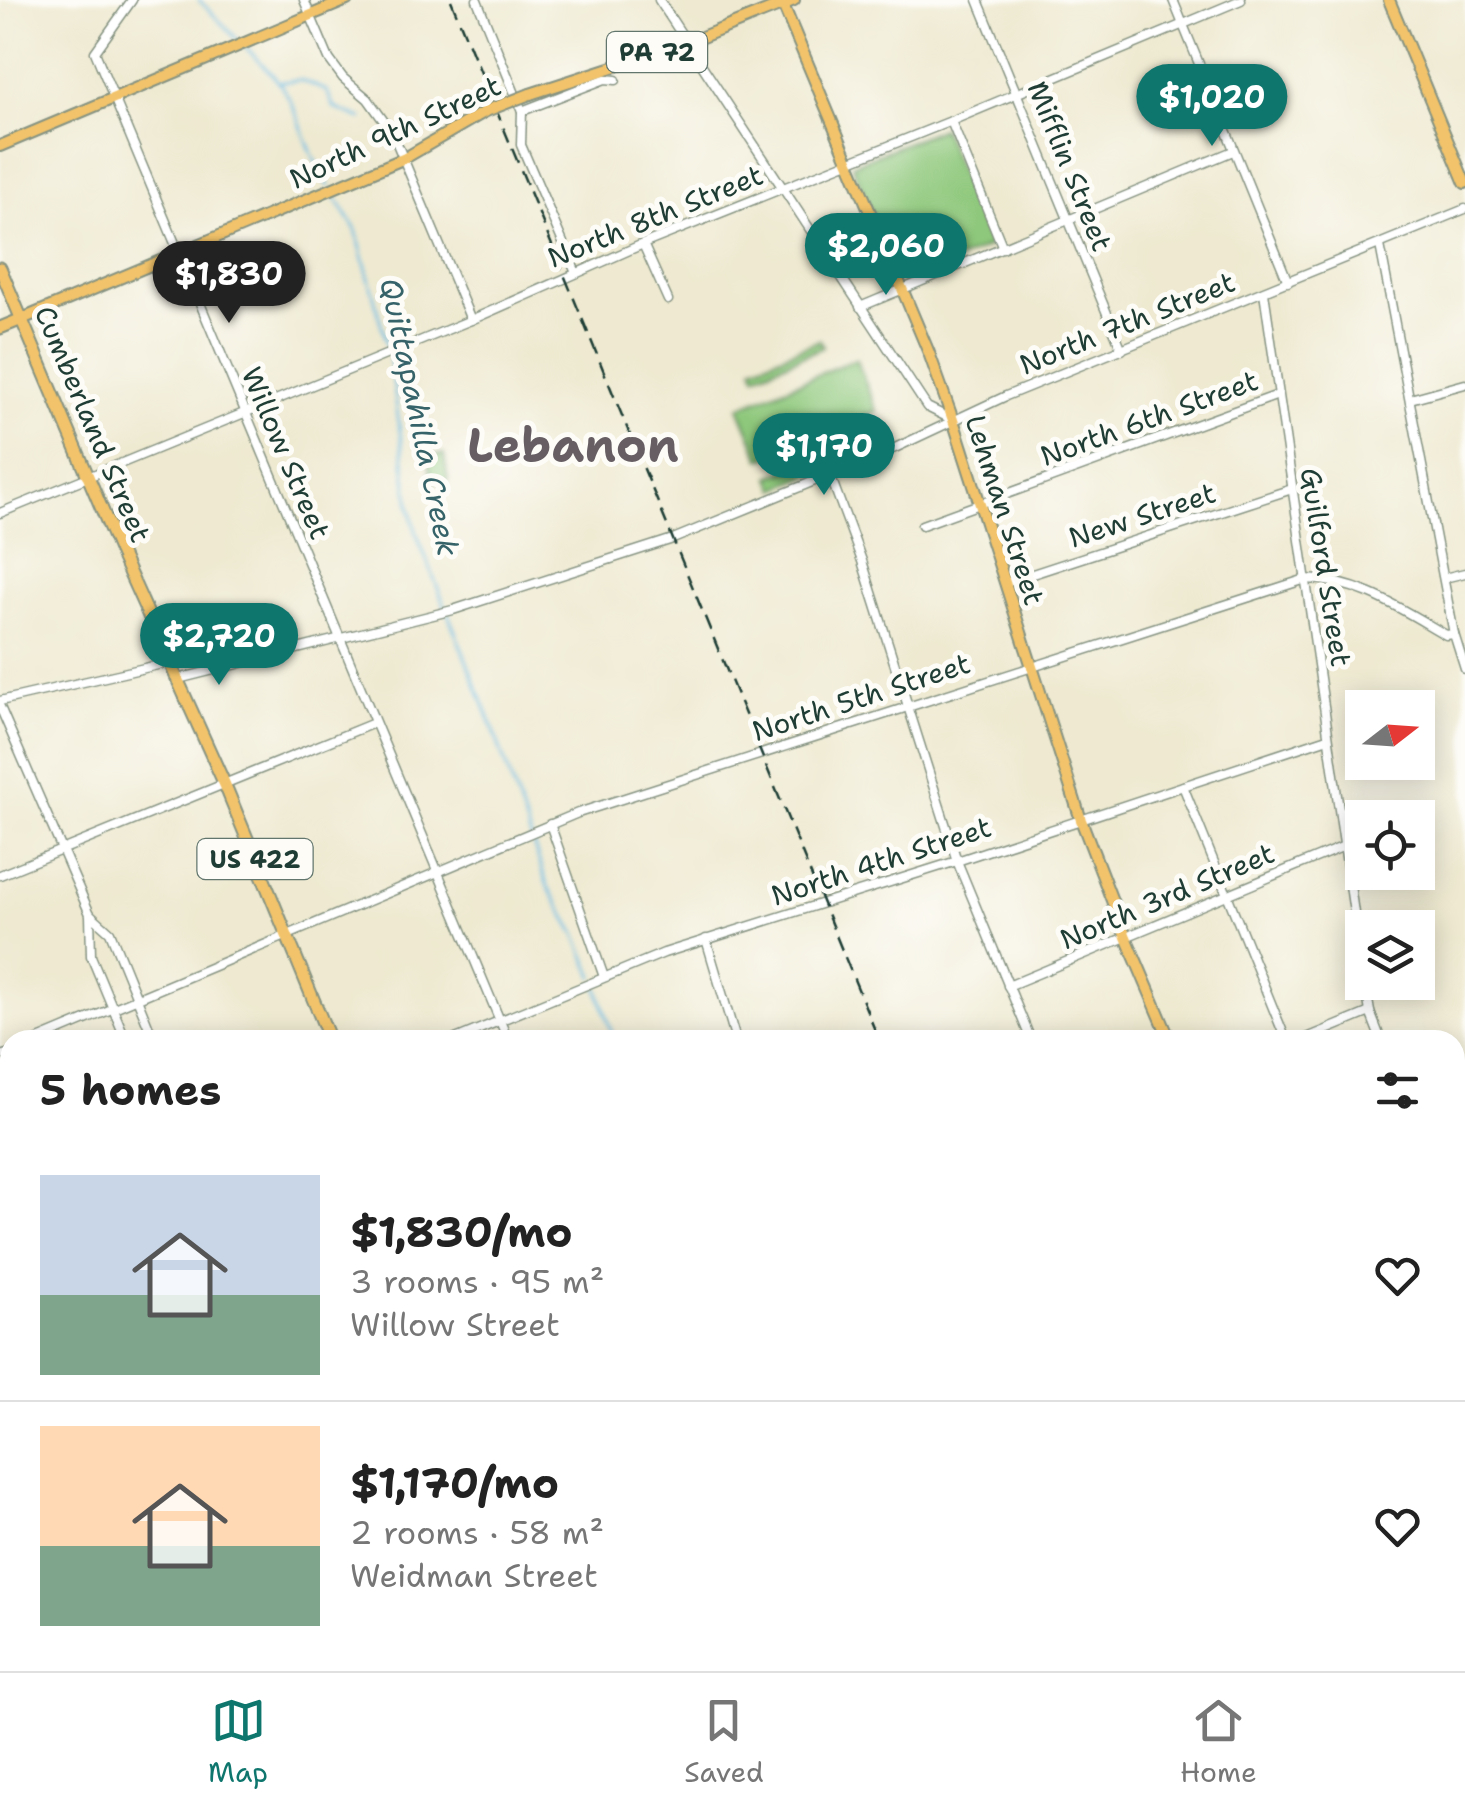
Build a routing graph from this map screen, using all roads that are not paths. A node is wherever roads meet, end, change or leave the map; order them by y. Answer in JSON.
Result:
{"nodes":[{"id":1,"x":132,"y":0,"type":"edge"},
{"id":2,"x":304,"y":0,"type":"edge"},
{"id":3,"x":347,"y":0,"type":"edge"},
{"id":4,"x":477,"y":0,"type":"edge"},
{"id":5,"x":659,"y":0,"type":"edge"},
{"id":6,"x":978,"y":0,"type":"edge"},
{"id":7,"x":1173,"y":0,"type":"edge"},
{"id":8,"x":1240,"y":0,"type":"edge"},
{"id":9,"x":1389,"y":0,"type":"edge"},
{"id":10,"x":786,"y":2,"type":"edge"},
{"id":11,"x":310,"y":15,"type":"junction"},
{"id":12,"x":1183,"y":25,"type":"junction"},
{"id":13,"x":687,"y":42,"type":"junction"},
{"id":14,"x":616,"y":80,"type":"dead end"},
{"id":15,"x":1016,"y":93,"type":"junction"},
{"id":16,"x":114,"y":98,"type":"junction"},
{"id":17,"x":522,"y":111,"type":"junction"},
{"id":18,"x":951,"y":122,"type":"junction"},
{"id":19,"x":0,"y":146,"type":"edge"},
{"id":20,"x":1234,"y":151,"type":"junction"},
{"id":21,"x":404,"y":158,"type":"junction"},
{"id":22,"x":848,"y":163,"type":"junction"},
{"id":23,"x":1465,"y":183,"type":"edge"},
{"id":24,"x":784,"y":188,"type":"junction"},
{"id":25,"x":1465,"y":209,"type":"edge"},
{"id":26,"x":1068,"y":220,"type":"junction"},
{"id":27,"x":644,"y":244,"type":"junction"},
{"id":28,"x":1380,"y":245,"type":"junction"},
{"id":29,"x":1002,"y":248,"type":"junction"},
{"id":30,"x":178,"y":252,"type":"junction"},
{"id":31,"x":0,"y":268,"type":"edge"},
{"id":32,"x":576,"y":273,"type":"junction"},
{"id":33,"x":1288,"y":282,"type":"junction"},
{"id":34,"x":904,"y":289,"type":"junction"},
{"id":35,"x":1264,"y":292,"type":"junction"},
{"id":36,"x":668,"y":300,"type":"dead end"},
{"id":37,"x":860,"y":307,"type":"junction"},
{"id":38,"x":22,"y":319,"type":"junction"},
{"id":39,"x":470,"y":320,"type":"junction"},
{"id":40,"x":0,"y":328,"type":"edge"},
{"id":41,"x":1122,"y":350,"type":"junction"},
{"id":42,"x":1465,"y":384,"type":"edge"},
{"id":43,"x":1278,"y":395,"type":"junction"},
{"id":44,"x":1410,"y":399,"type":"junction"},
{"id":45,"x":245,"y":413,"type":"junction"},
{"id":46,"x":953,"y":420,"type":"junction"},
{"id":47,"x":830,"y":475,"type":"junction"},
{"id":48,"x":88,"y":478,"type":"junction"},
{"id":49,"x":1292,"y":489,"type":"junction"},
{"id":50,"x":978,"y":504,"type":"junction"},
{"id":51,"x":0,"y":513,"type":"edge"},
{"id":52,"x":922,"y":525,"type":"dead end"},
{"id":53,"x":1465,"y":573,"type":"edge"},
{"id":54,"x":1306,"y":578,"type":"junction"},
{"id":55,"x":1444,"y":578,"type":"junction"},
{"id":56,"x":1005,"y":583,"type":"junction"},
{"id":57,"x":1454,"y":634,"type":"junction"},
{"id":58,"x":339,"y":640,"type":"junction"},
{"id":59,"x":171,"y":662,"type":"junction"},
{"id":60,"x":1032,"y":666,"type":"junction"},
{"id":61,"x":1465,"y":669,"type":"edge"},
{"id":62,"x":178,"y":678,"type":"junction"},
{"id":63,"x":0,"y":704,"type":"edge"},
{"id":64,"x":908,"y":706,"type":"junction"},
{"id":65,"x":374,"y":722,"type":"junction"},
{"id":66,"x":1328,"y":738,"type":"junction"},
{"id":67,"x":225,"y":785,"type":"junction"},
{"id":68,"x":1183,"y":786,"type":"junction"},
{"id":69,"x":1082,"y":820,"type":"junction"},
{"id":70,"x":550,"y":824,"type":"junction"},
{"id":71,"x":1342,"y":848,"type":"junction"},
{"id":72,"x":63,"y":850,"type":"junction"},
{"id":73,"x":956,"y":861,"type":"junction"},
{"id":74,"x":438,"y":872,"type":"junction"},
{"id":75,"x":0,"y":875,"type":"edge"},
{"id":76,"x":1227,"y":895,"type":"junction"},
{"id":77,"x":1352,"y":910,"type":"edge"},
{"id":78,"x":90,"y":914,"type":"junction"},
{"id":79,"x":286,"y":936,"type":"junction"},
{"id":80,"x":1126,"y":938,"type":"junction"},
{"id":81,"x":706,"y":939,"type":"junction"},
{"id":82,"x":598,"y":979,"type":"junction"},
{"id":83,"x":1008,"y":986,"type":"junction"},
{"id":84,"x":137,"y":997,"type":"junction"},
{"id":85,"x":1368,"y":1000,"type":"edge"},
{"id":86,"x":112,"y":1008,"type":"junction"},
{"id":87,"x":1370,"y":1012,"type":"junction"},
{"id":88,"x":500,"y":1020,"type":"junction"},
{"id":89,"x":61,"y":1030,"type":"edge"},
{"id":90,"x":122,"y":1030,"type":"edge"},
{"id":91,"x":150,"y":1030,"type":"edge"},
{"id":92,"x":326,"y":1030,"type":"edge"},
{"id":93,"x":476,"y":1030,"type":"edge"},
{"id":94,"x":504,"y":1030,"type":"edge"},
{"id":95,"x":733,"y":1030,"type":"edge"},
{"id":96,"x":1027,"y":1030,"type":"edge"},
{"id":97,"x":1166,"y":1030,"type":"edge"},
{"id":98,"x":1282,"y":1030,"type":"edge"},
{"id":99,"x":1326,"y":1030,"type":"edge"},
{"id":100,"x":1378,"y":1030,"type":"edge"}],
"edges":[{"from":1,"to":16,"type":"street","name":"Willow Street"},
{"from":2,"to":11,"type":"street"},
{"from":3,"to":11,"type":"main road"},
{"from":4,"to":17,"type":"street"},
{"from":5,"to":13,"type":"street"},
{"from":6,"to":15,"type":"street","name":"Mifflin Street"},
{"from":7,"to":12,"type":"street"},
{"from":8,"to":12,"type":"street","name":"North 8th Street"},
{"from":9,"to":23,"type":"main road"},
{"from":10,"to":13,"type":"main road","name":"North 9th Street","number":"PA 72"},
{"from":10,"to":22,"type":"main road","name":"Lehman Street"},
{"from":11,"to":16,"type":"main road"},
{"from":11,"to":21,"type":"street"},
{"from":12,"to":15,"type":"street","name":"North 8th Street"},
{"from":12,"to":20,"type":"street"},
{"from":13,"to":21,"type":"main road","name":"North 9th Street","number":"PA 72","bridge":true},
{"from":13,"to":24,"type":"street"},
{"from":14,"to":17,"type":"street"},
{"from":15,"to":18,"type":"street","name":"North 8th Street"},
{"from":15,"to":26,"type":"street","name":"Mifflin Street"},
{"from":16,"to":19,"type":"main road"},
{"from":16,"to":30,"type":"street","name":"Willow Street"},
{"from":17,"to":32,"type":"street"},
{"from":18,"to":22,"type":"street","name":"North 8th Street"},
{"from":18,"to":29,"type":"street"},
{"from":20,"to":26,"type":"street"},
{"from":20,"to":33,"type":"street"},
{"from":21,"to":30,"type":"main road","name":"North 9th Street","number":"PA 72"},
{"from":21,"to":39,"type":"street"},
{"from":22,"to":24,"type":"street","name":"North 8th Street"},
{"from":22,"to":34,"type":"main road","name":"Lehman Street"},
{"from":24,"to":27,"type":"street","name":"North 8th Street"},
{"from":24,"to":37,"type":"street"},
{"from":25,"to":28,"type":"street","name":"North 7th Street"},
{"from":26,"to":29,"type":"street"},
{"from":26,"to":41,"type":"street","name":"Mifflin Street"},
{"from":27,"to":32,"type":"street","name":"North 8th Street"},
{"from":27,"to":36,"type":"street"},
{"from":28,"to":33,"type":"street","name":"North 7th Street"},
{"from":28,"to":44,"type":"street"},
{"from":29,"to":34,"type":"street"},
{"from":30,"to":38,"type":"main road","name":"North 9th Street","number":"PA 72"},
{"from":30,"to":45,"type":"street","name":"Willow Street"},
{"from":31,"to":38,"type":"highway","name":"Cumberland Street","number":"US 422"},
{"from":32,"to":39,"type":"street","name":"North 8th Street"},
{"from":33,"to":35,"type":"street","name":"North 7th Street"},
{"from":34,"to":37,"type":"street"},
{"from":34,"to":46,"type":"main road","name":"Lehman Street"},
{"from":35,"to":41,"type":"street","name":"North 7th Street"},
{"from":35,"to":43,"type":"street","name":"Guilford Street"},
{"from":37,"to":46,"type":"street"},
{"from":38,"to":40,"type":"highway","number":"PA 72"},
{"from":38,"to":48,"type":"highway","name":"Cumberland Street","number":"US 422"},
{"from":39,"to":45,"type":"street","name":"North 8th Street"},
{"from":41,"to":46,"type":"street","name":"North 7th Street"},
{"from":42,"to":44,"type":"street"},
{"from":43,"to":49,"type":"street","name":"Guilford Street"},
{"from":43,"to":50,"type":"street","name":"North 6th Street"},
{"from":44,"to":55,"type":"street"},
{"from":45,"to":48,"type":"street","name":"North 8th Street"},
{"from":45,"to":58,"type":"street","name":"Willow Street"},
{"from":46,"to":47,"type":"street","name":"North 7th Street"},
{"from":46,"to":50,"type":"main road","name":"Lehman Street"},
{"from":47,"to":58,"type":"street","name":"North 7th Street"},
{"from":47,"to":64,"type":"street"},
{"from":48,"to":51,"type":"street","name":"North 8th Street"},
{"from":48,"to":59,"type":"highway","name":"Cumberland Street","number":"US 422"},
{"from":49,"to":54,"type":"street","name":"Guilford Street"},
{"from":49,"to":56,"type":"street","name":"New Street"},
{"from":50,"to":52,"type":"street","name":"North 6th Street"},
{"from":50,"to":56,"type":"main road","name":"Lehman Street"},
{"from":53,"to":55,"type":"street"},
{"from":54,"to":57,"type":"street","name":"North 5th Street"},
{"from":54,"to":60,"type":"street","name":"North 5th Street"},
{"from":54,"to":66,"type":"street","name":"Guilford Street"},
{"from":55,"to":57,"type":"street"},
{"from":56,"to":60,"type":"main road","name":"Lehman Street"},
{"from":57,"to":61,"type":"street"},
{"from":58,"to":62,"type":"street","name":"North 7th Street"},
{"from":58,"to":65,"type":"street","name":"Willow Street"},
{"from":59,"to":62,"type":"highway","name":"Cumberland Street","number":"US 422"},
{"from":59,"to":63,"type":"street"},
{"from":60,"to":64,"type":"street","name":"North 5th Street"},
{"from":60,"to":69,"type":"main road","name":"Lehman Street"},
{"from":62,"to":67,"type":"highway","name":"Cumberland Street","number":"US 422"},
{"from":63,"to":72,"type":"street"},
{"from":64,"to":70,"type":"street","name":"North 5th Street"},
{"from":64,"to":73,"type":"street"},
{"from":65,"to":67,"type":"street"},
{"from":65,"to":74,"type":"street","name":"Willow Street"},
{"from":66,"to":68,"type":"street","name":"North 4th Street"},
{"from":66,"to":71,"type":"street","name":"Guilford Street"},
{"from":67,"to":72,"type":"street"},
{"from":67,"to":79,"type":"highway","name":"Cumberland Street","number":"US 422"},
{"from":68,"to":69,"type":"street","name":"North 4th Street"},
{"from":68,"to":76,"type":"street"},
{"from":69,"to":73,"type":"street","name":"North 4th Street"},
{"from":69,"to":80,"type":"main road","name":"Lehman Street"},
{"from":70,"to":74,"type":"street","name":"North 5th Street"},
{"from":70,"to":82,"type":"street"},
{"from":71,"to":76,"type":"street","name":"North 3rd Street"},
{"from":71,"to":77,"type":"street","name":"Guilford Street"},
{"from":72,"to":75,"type":"street"},
{"from":72,"to":78,"type":"street"},
{"from":73,"to":81,"type":"street","name":"North 4th Street"},
{"from":73,"to":83,"type":"street"},
{"from":74,"to":79,"type":"street","name":"North 5th Street"},
{"from":74,"to":88,"type":"street","name":"Willow Street"},
{"from":76,"to":80,"type":"street","name":"North 3rd Street"},
{"from":76,"to":98,"type":"street"},
{"from":78,"to":84,"type":"street"},
{"from":78,"to":86,"type":"street"},
{"from":79,"to":84,"type":"street","name":"North 5th Street"},
{"from":79,"to":92,"type":"highway","name":"Cumberland Street","number":"US 422"},
{"from":80,"to":83,"type":"street","name":"North 3rd Street"},
{"from":80,"to":97,"type":"main road","name":"Lehman Street"},
{"from":81,"to":82,"type":"street","name":"North 4th Street"},
{"from":81,"to":95,"type":"street"},
{"from":82,"to":88,"type":"street","name":"North 4th Street"},
{"from":83,"to":96,"type":"street"},
{"from":84,"to":86,"type":"street","name":"North 5th Street"},
{"from":84,"to":91,"type":"street"},
{"from":85,"to":87,"type":"street"},
{"from":86,"to":89,"type":"street","name":"North 5th Street"},
{"from":86,"to":90,"type":"street"},
{"from":87,"to":99,"type":"street"},
{"from":87,"to":100,"type":"street"},
{"from":88,"to":93,"type":"street","name":"North 4th Street"},
{"from":88,"to":94,"type":"street","name":"Willow Street"}]}
